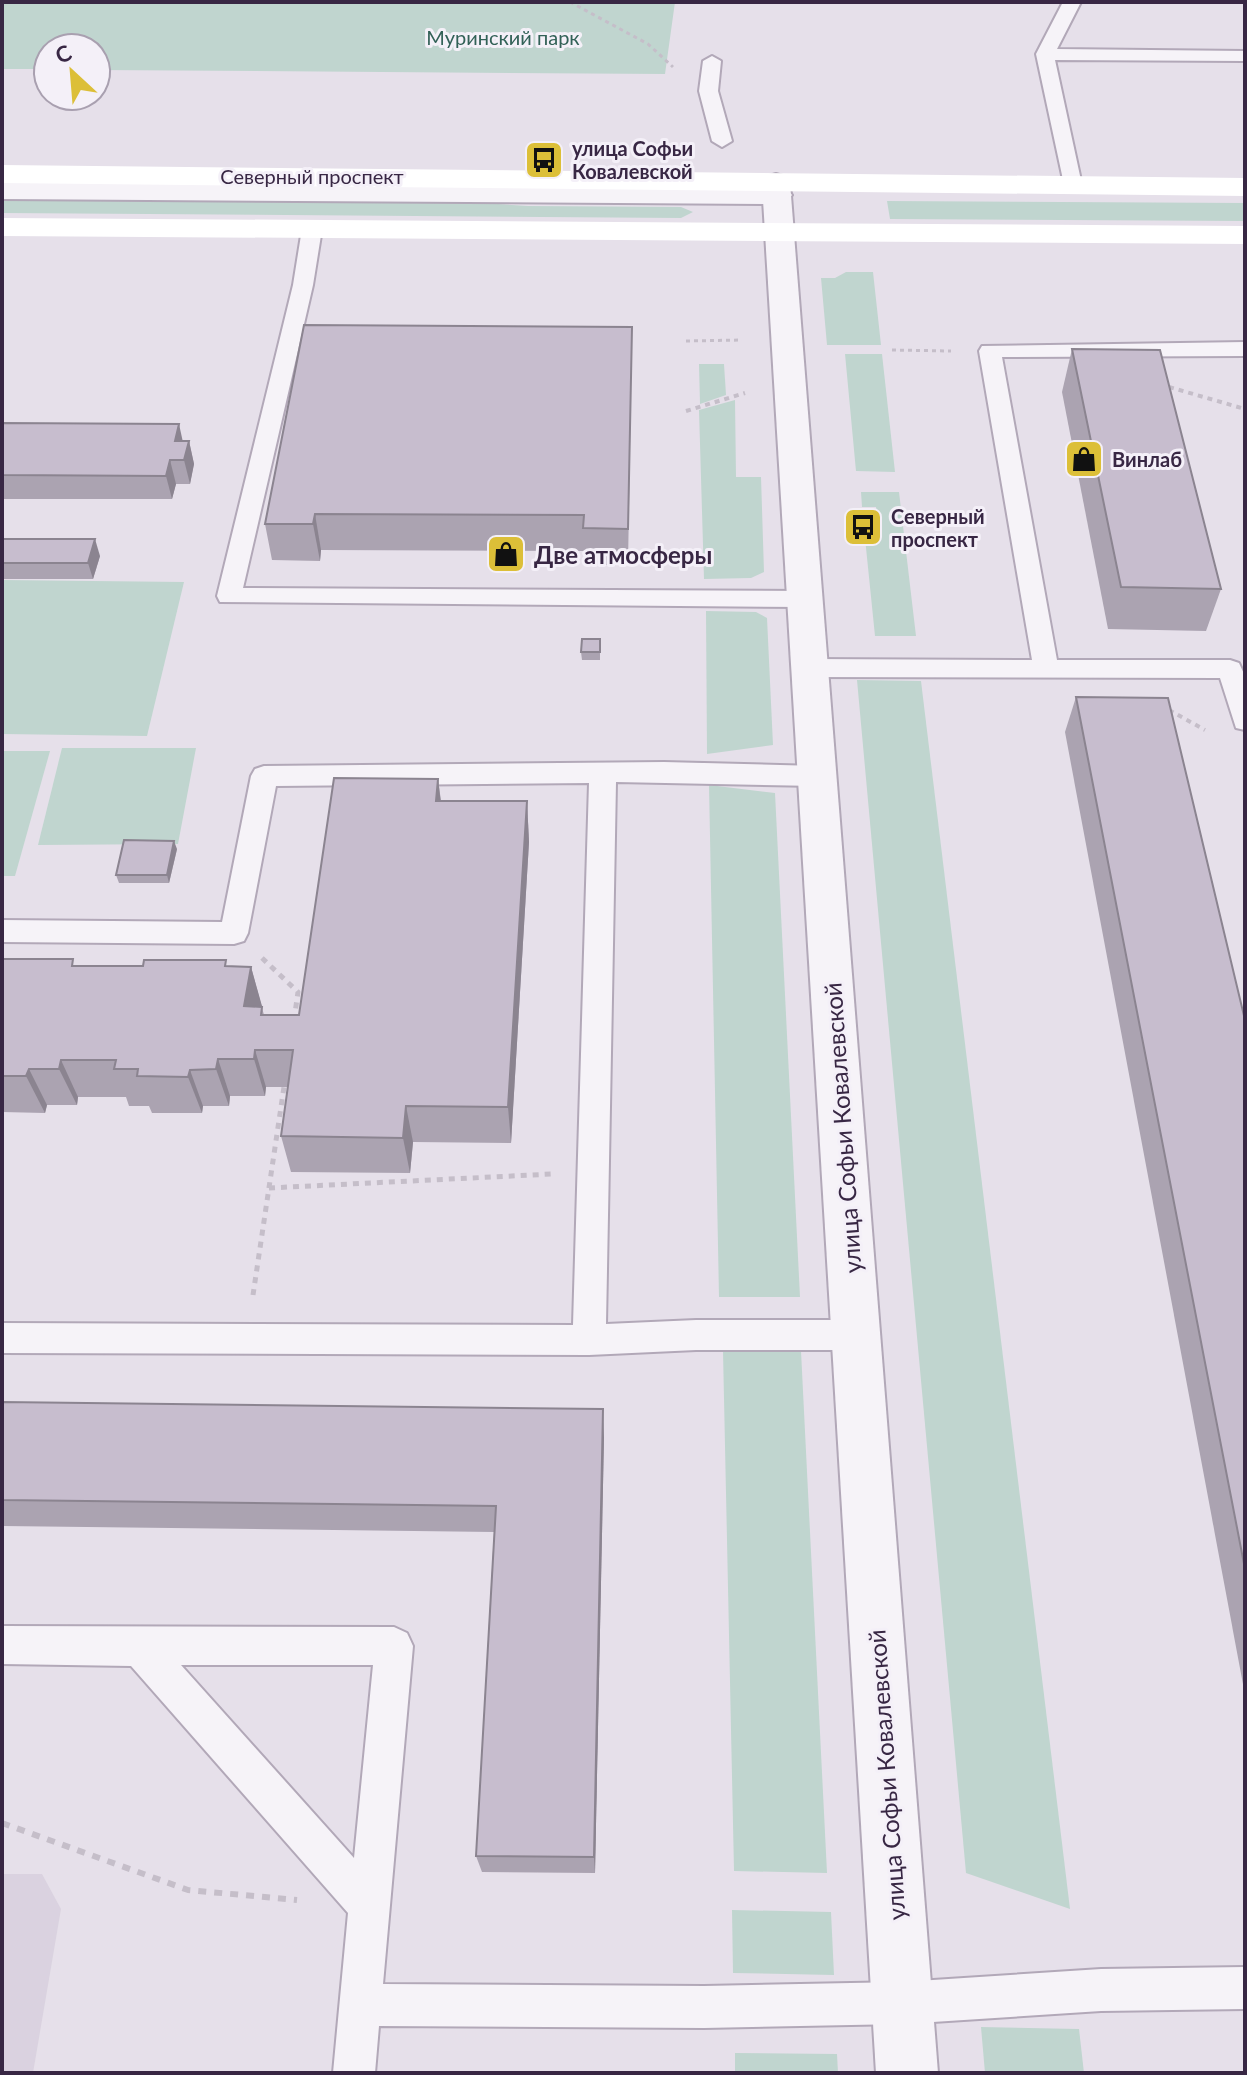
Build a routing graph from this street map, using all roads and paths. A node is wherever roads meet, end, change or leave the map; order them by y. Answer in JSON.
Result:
{"nodes":[{"id":1,"x":570,"y":2,"type":"edge"},
{"id":2,"x":1072,"y":2,"type":"edge"},
{"id":3,"x":1045,"y":54,"type":"junction"},
{"id":4,"x":1245,"y":56,"type":"edge"},
{"id":5,"x":712,"y":61,"type":"dead end"},
{"id":6,"x":679,"y":77,"type":"dead end"},
{"id":7,"x":722,"y":141,"type":"dead end"},
{"id":8,"x":2,"y":174,"type":"edge"},
{"id":9,"x":1072,"y":185,"type":"junction"},
{"id":10,"x":1245,"y":187,"type":"edge"},
{"id":11,"x":2,"y":190,"type":"edge"},
{"id":12,"x":777,"y":204,"type":"junction"},
{"id":13,"x":2,"y":227,"type":"edge"},
{"id":14,"x":312,"y":229,"type":"junction"},
{"id":15,"x":1245,"y":235,"type":"edge"},
{"id":16,"x":743,"y":340,"type":"dead end"},
{"id":17,"x":686,"y":341,"type":"dead end"},
{"id":18,"x":1245,"y":349,"type":"edge"},
{"id":19,"x":892,"y":350,"type":"dead end"},
{"id":20,"x":990,"y":351,"type":"junction"},
{"id":21,"x":745,"y":393,"type":"dead end"},
{"id":22,"x":686,"y":411,"type":"dead end"},
{"id":23,"x":805,"y":599,"type":"junction"},
{"id":24,"x":809,"y":668,"type":"junction"},
{"id":25,"x":1046,"y":668,"type":"junction"},
{"id":26,"x":1245,"y":721,"type":"edge"},
{"id":27,"x":603,"y":773,"type":"junction"},
{"id":28,"x":817,"y":776,"type":"junction"},
{"id":29,"x":2,"y":931,"type":"edge"},
{"id":30,"x":234,"y":933,"type":"junction"},
{"id":31,"x":294,"y":1022,"type":"edge"},
{"id":32,"x":284,"y":1087,"type":"edge"},
{"id":33,"x":593,"y":1172,"type":"junction"},
{"id":34,"x":269,"y":1188,"type":"junction"},
{"id":35,"x":856,"y":1335,"type":"junction"},
{"id":36,"x":2,"y":1338,"type":"edge"},
{"id":37,"x":246,"y":1340,"type":"junction"},
{"id":38,"x":589,"y":1340,"type":"junction"},
{"id":39,"x":2,"y":1645,"type":"edge"},
{"id":40,"x":140,"y":1647,"type":"junction"},
{"id":41,"x":2,"y":1823,"type":"edge"},
{"id":42,"x":369,"y":1906,"type":"junction"},
{"id":43,"x":1245,"y":1988,"type":"edge"},
{"id":44,"x":902,"y":2003,"type":"junction"},
{"id":45,"x":360,"y":2005,"type":"junction"},
{"id":46,"x":354,"y":2073,"type":"edge"},
{"id":47,"x":907,"y":2073,"type":"edge"}],
"edges":[{"from":1,"to":6,"type":"path"},
{"from":2,"to":3,"type":"lane"},
{"from":3,"to":4,"type":"lane"},
{"from":3,"to":9,"type":"lane"},
{"from":5,"to":7,"type":"lane"},
{"from":8,"to":12,"type":"main road","name":"Северный проспект"},
{"from":9,"to":10,"type":"main road","name":"Северный проспект"},
{"from":9,"to":12,"type":"main road","name":"Северный проспект"},
{"from":11,"to":12,"type":"street","name":"Северный проспект"},
{"from":12,"to":14,"type":"main road","name":"Северный проспект"},
{"from":12,"to":15,"type":"main road","name":"Северный проспект"},
{"from":12,"to":23,"type":"street","name":"улица Софьи Ковалевской"},
{"from":13,"to":14,"type":"main road","name":"Северный проспект"},
{"from":14,"to":23,"type":"lane"},
{"from":16,"to":17,"type":"path"},
{"from":18,"to":20,"type":"lane"},
{"from":19,"to":20,"type":"path"},
{"from":20,"to":25,"type":"lane"},
{"from":21,"to":22,"type":"path"},
{"from":23,"to":24,"type":"street","name":"улица Софьи Ковалевской"},
{"from":24,"to":25,"type":"lane"},
{"from":24,"to":28,"type":"street","name":"улица Софьи Ковалевской"},
{"from":25,"to":26,"type":"lane"},
{"from":27,"to":28,"type":"lane"},
{"from":27,"to":30,"type":"lane"},
{"from":27,"to":33,"type":"lane"},
{"from":28,"to":35,"type":"street","name":"улица Софьи Ковалевской"},
{"from":29,"to":30,"type":"lane"},
{"from":30,"to":31,"type":"path"},
{"from":32,"to":34,"type":"path"},
{"from":33,"to":34,"type":"path"},
{"from":33,"to":38,"type":"lane"},
{"from":34,"to":37,"type":"path"},
{"from":35,"to":38,"type":"lane"},
{"from":35,"to":44,"type":"street","name":"улица Софьи Ковалевской"},
{"from":36,"to":37,"type":"lane"},
{"from":37,"to":38,"type":"lane"},
{"from":39,"to":40,"type":"lane"},
{"from":40,"to":42,"type":"lane"},
{"from":40,"to":42,"type":"lane"},
{"from":41,"to":42,"type":"path"},
{"from":42,"to":45,"type":"lane"},
{"from":43,"to":44,"type":"lane"},
{"from":44,"to":45,"type":"lane"},
{"from":44,"to":47,"type":"street","name":"улица Софьи Ковалевской"},
{"from":45,"to":46,"type":"lane"}]}
